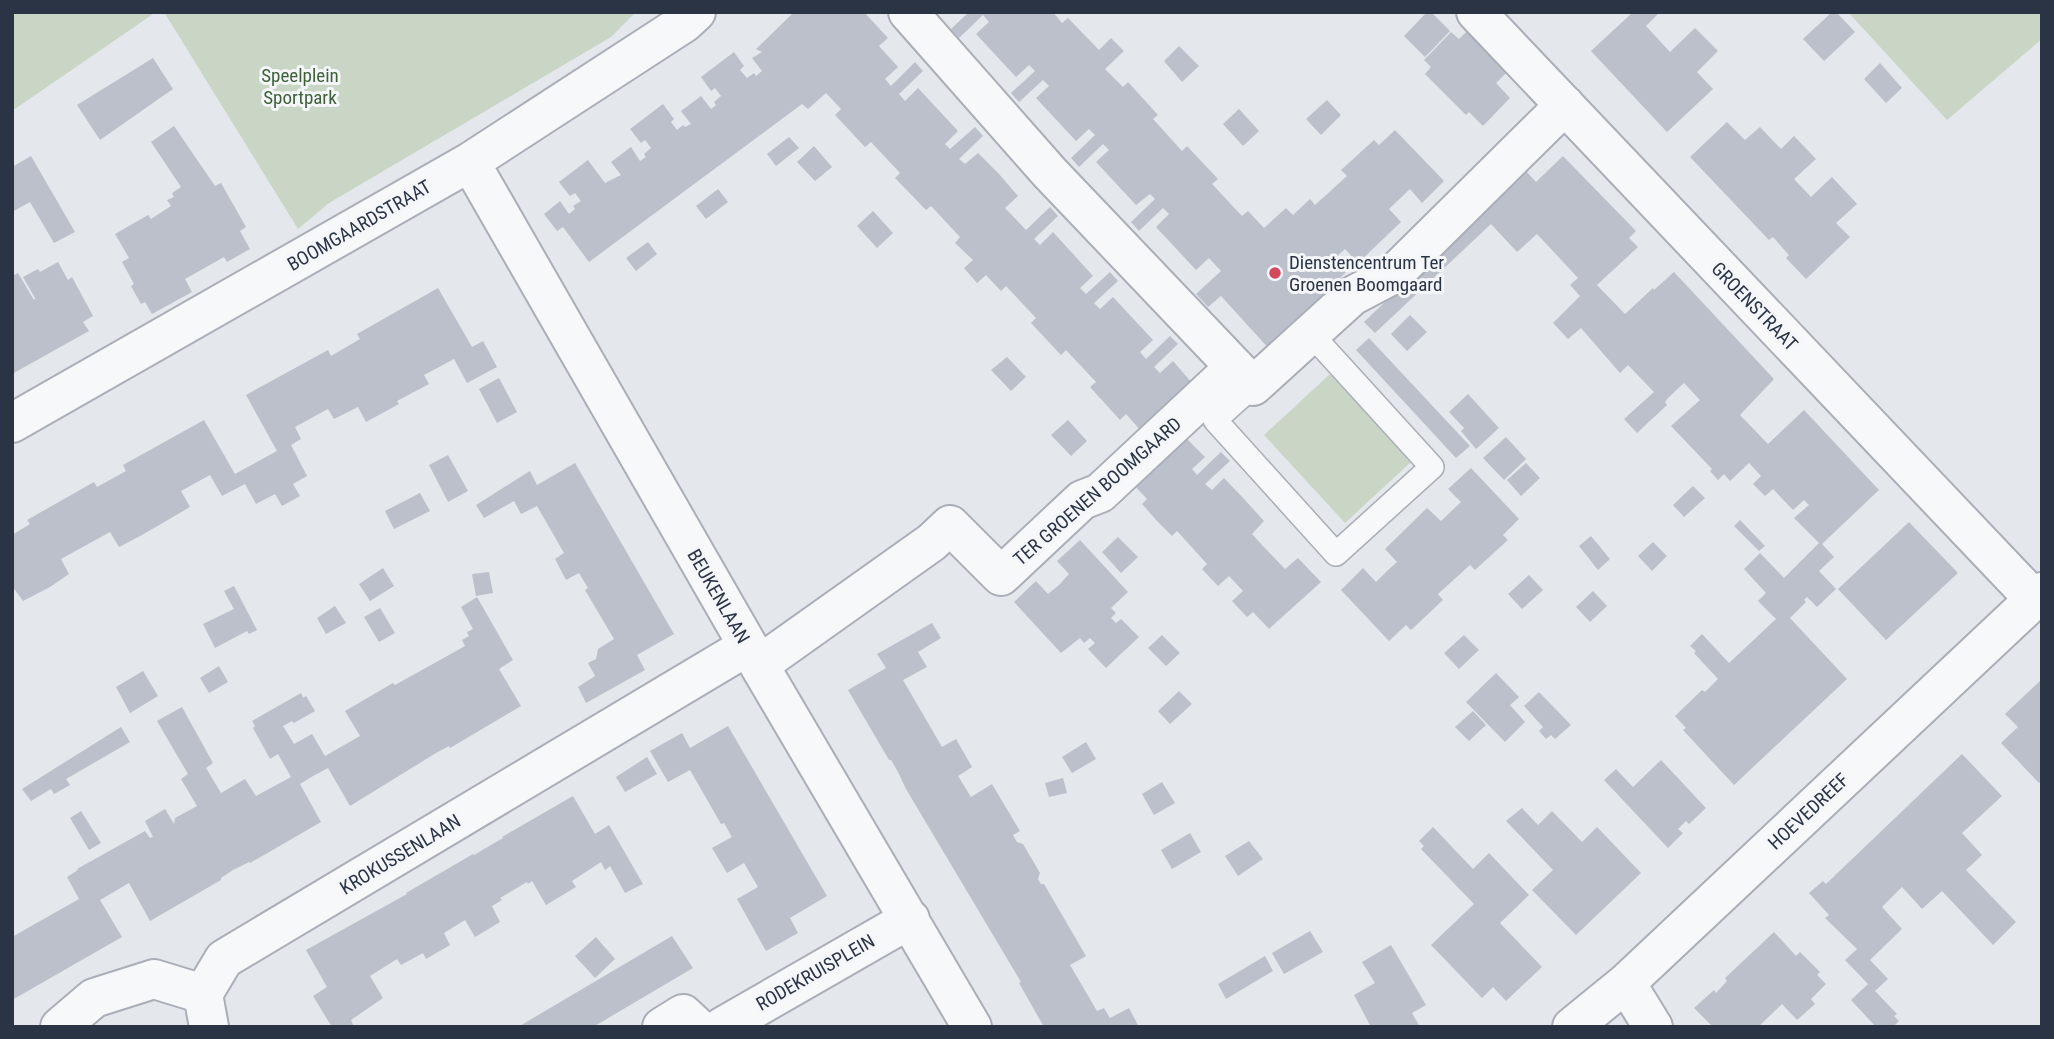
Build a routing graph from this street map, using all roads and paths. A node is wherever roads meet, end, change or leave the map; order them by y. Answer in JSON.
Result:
{"nodes":[{"id":1,"x":908,"y":12,"type":"edge"},
{"id":2,"x":1476,"y":12,"type":"edge"},
{"id":3,"x":685,"y":16,"type":"edge"},
{"id":4,"x":1565,"y":105,"type":"junction"},
{"id":5,"x":470,"y":162,"type":"junction"},
{"id":6,"x":1311,"y":334,"type":"junction"},
{"id":7,"x":1244,"y":376,"type":"junction"},
{"id":8,"x":12,"y":423,"type":"edge"},
{"id":9,"x":2038,"y":596,"type":"edge"},
{"id":10,"x":753,"y":656,"type":"junction"},
{"id":11,"x":910,"y":919,"type":"junction"},
{"id":12,"x":1626,"y":983,"type":"junction"},
{"id":13,"x":206,"y":1010,"type":"edge"},
{"id":14,"x":60,"y":1027,"type":"edge"},
{"id":15,"x":662,"y":1027,"type":"edge"},
{"id":16,"x":697,"y":1027,"type":"edge"},
{"id":17,"x":722,"y":1027,"type":"edge"},
{"id":18,"x":972,"y":1027,"type":"edge"},
{"id":19,"x":1572,"y":1027,"type":"edge"},
{"id":20,"x":1653,"y":1027,"type":"edge"}],
"edges":[{"from":1,"to":7,"type":"street"},
{"from":2,"to":4,"type":"street","name":"GROENSTRAAT"},
{"from":3,"to":5,"type":"street","name":"BOOMGAARDSTRAAT"},
{"from":4,"to":6,"type":"street","name":"TER GROENEN BOOMGAARD"},
{"from":4,"to":9,"type":"street","name":"GROENSTRAAT"},
{"from":5,"to":8,"type":"street","name":"BOOMGAARDSTRAAT"},
{"from":5,"to":10,"type":"street","name":"BEUKENLAAN"},
{"from":6,"to":7,"type":"street","name":"TER GROENEN BOOMGAARD"},
{"from":6,"to":7,"type":"lane"},
{"from":7,"to":10,"type":"street","name":"TER GROENEN BOOMGAARD"},
{"from":9,"to":12,"type":"street","name":"HOEVEDREEF"},
{"from":10,"to":11,"type":"street","name":"BEUKENLAAN"},
{"from":10,"to":13,"type":"street","name":"KROKUSSENLAAN"},
{"from":11,"to":17,"type":"street","name":"RODEKRUISPLEIN"},
{"from":11,"to":18,"type":"street","name":"BEUKENLAAN"},
{"from":12,"to":19,"type":"street","name":"HOEVEDREEF"},
{"from":12,"to":20,"type":"street"},
{"from":13,"to":14,"type":"street","name":"KROKUSSENLAAN"},
{"from":15,"to":16,"type":"street"}]}
